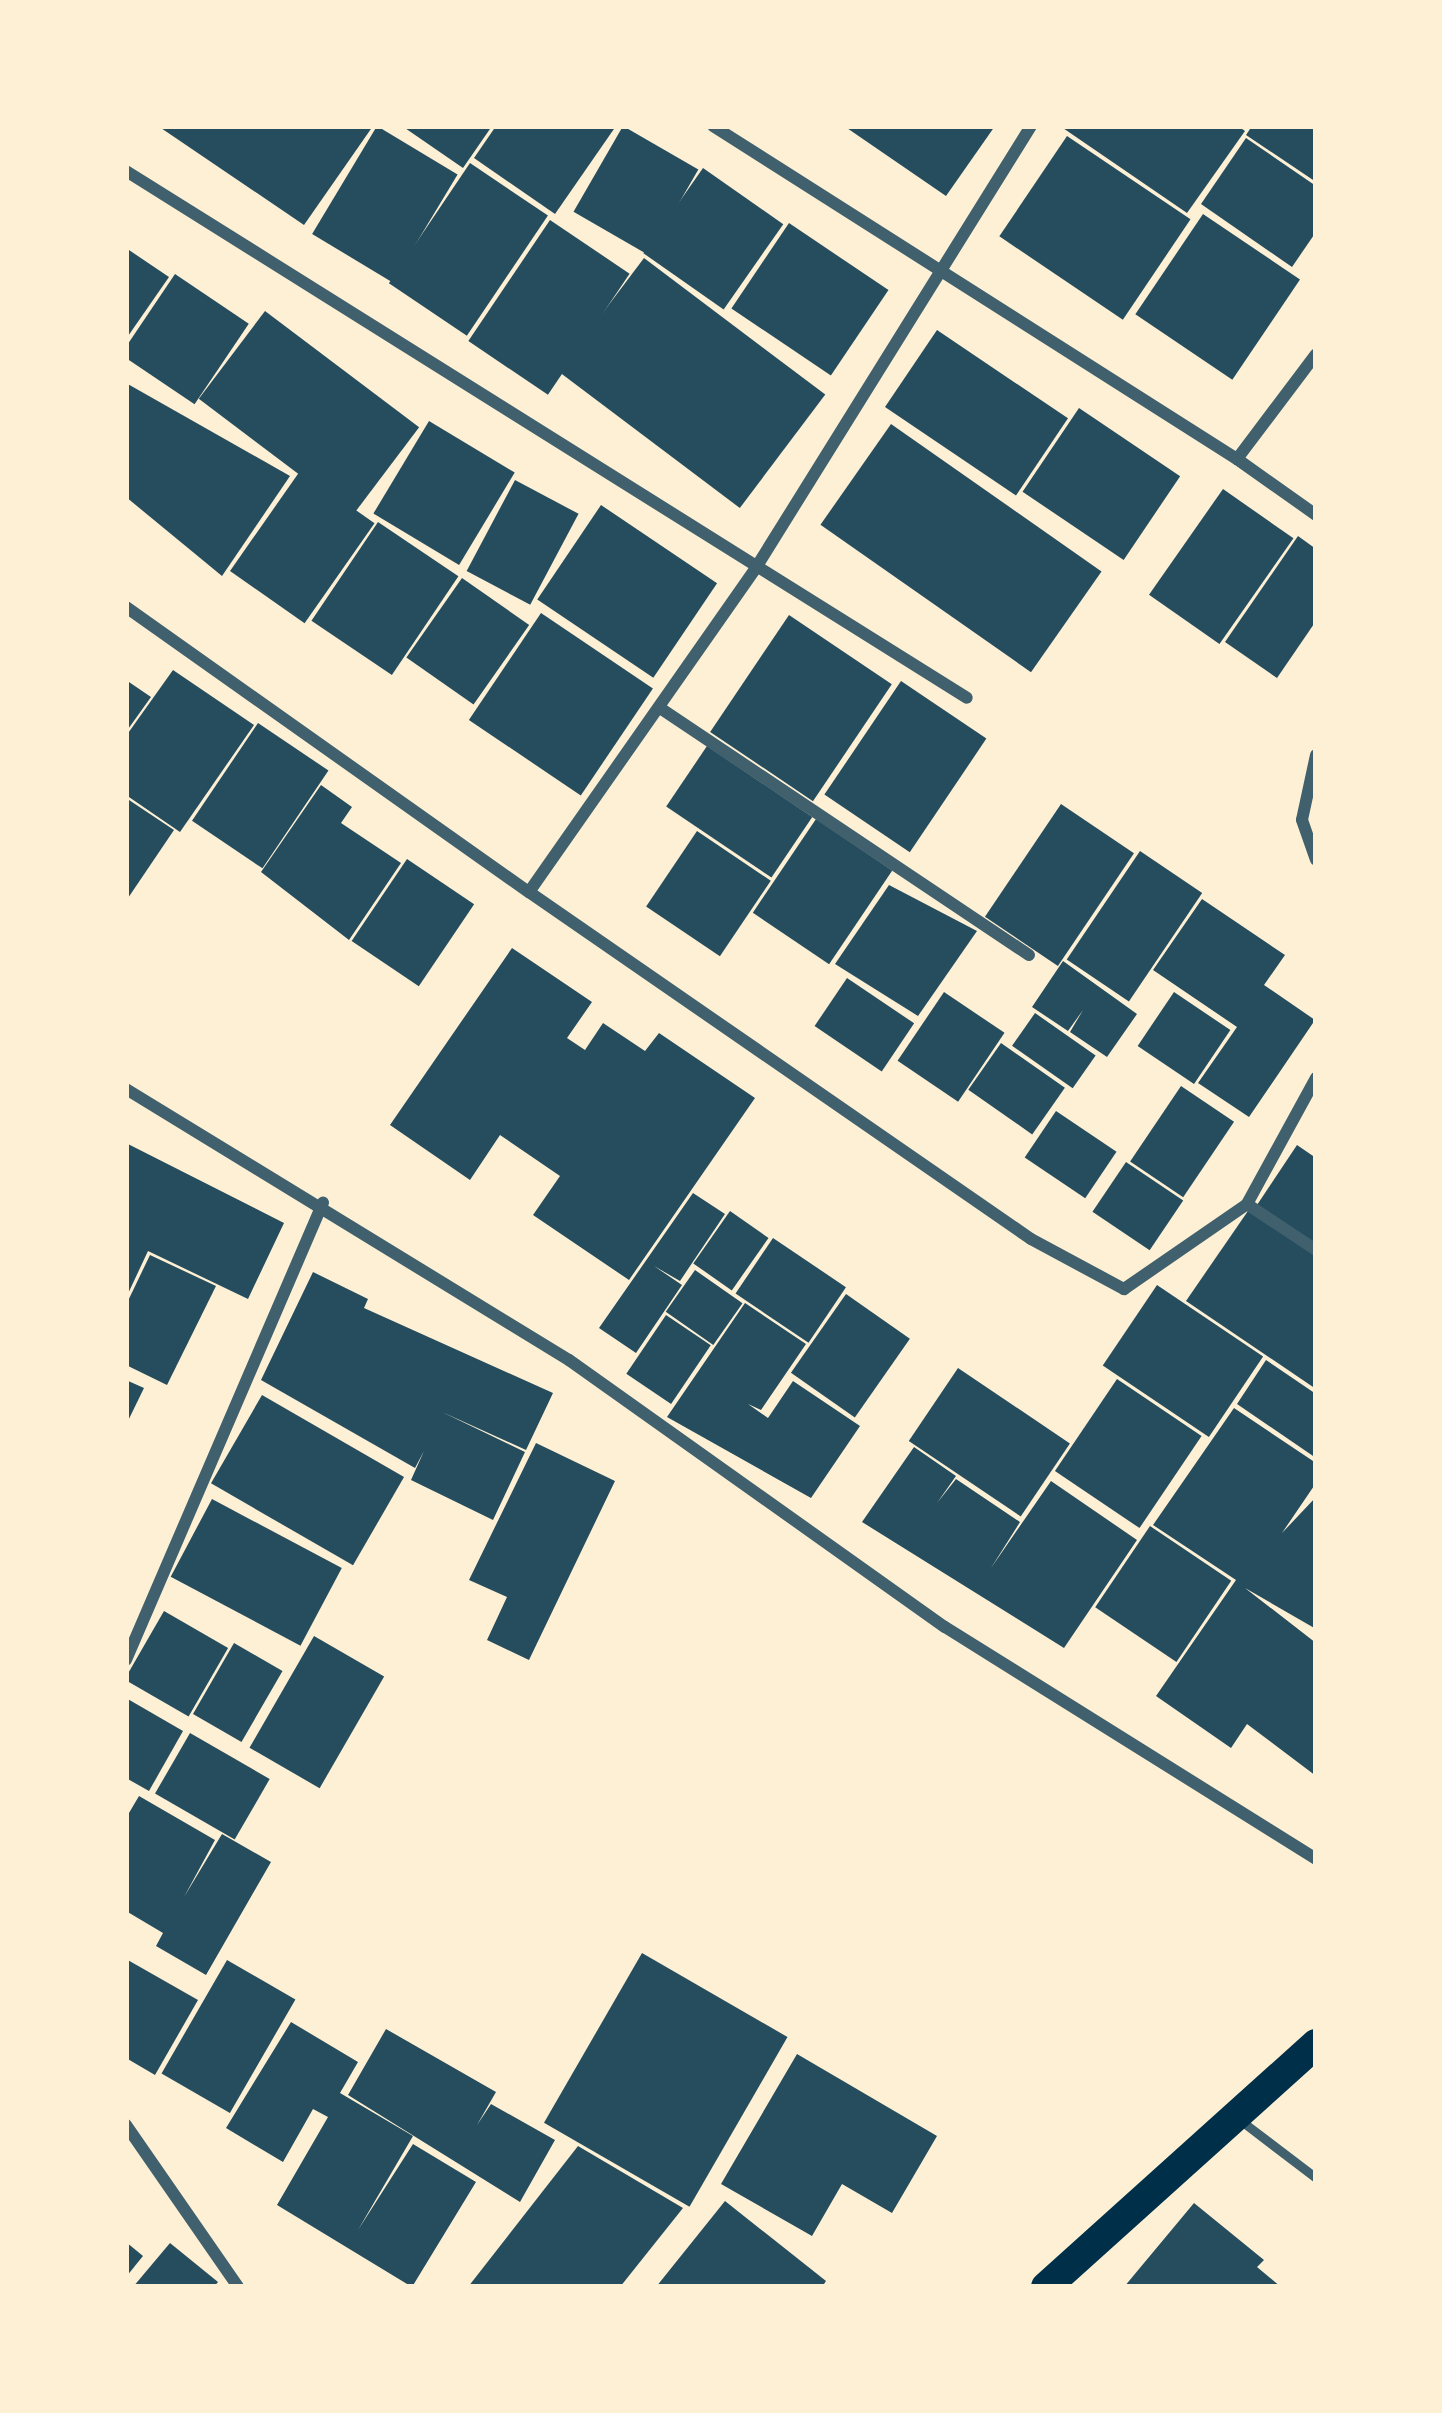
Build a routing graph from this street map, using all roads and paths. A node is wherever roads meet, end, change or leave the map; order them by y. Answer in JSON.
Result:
{"nodes":[{"id":1,"x":713,"y":126,"type":"edge"},
{"id":2,"x":1030,"y":126,"type":"edge"},
{"id":3,"x":126,"y":171,"type":"edge"},
{"id":4,"x":939,"y":270,"type":"junction"},
{"id":5,"x":1316,"y":354,"type":"edge"},
{"id":6,"x":1237,"y":459,"type":"junction"},
{"id":7,"x":1316,"y":515,"type":"edge"},
{"id":8,"x":757,"y":566,"type":"junction"},
{"id":9,"x":126,"y":607,"type":"edge"},
{"id":10,"x":967,"y":698,"type":"dead end"},
{"id":11,"x":661,"y":707,"type":"junction"},
{"id":12,"x":1316,"y":755,"type":"edge"},
{"id":13,"x":1316,"y":860,"type":"edge"},
{"id":14,"x":529,"y":892,"type":"junction"},
{"id":15,"x":1029,"y":955,"type":"dead end"},
{"id":16,"x":1316,"y":1078,"type":"edge"},
{"id":17,"x":126,"y":1089,"type":"edge"},
{"id":18,"x":323,"y":1202,"type":"junction"},
{"id":19,"x":1247,"y":1204,"type":"junction"},
{"id":20,"x":1316,"y":1250,"type":"edge"},
{"id":21,"x":126,"y":1660,"type":"edge"},
{"id":22,"x":1316,"y":1859,"type":"edge"},
{"id":23,"x":1316,"y":2044,"type":"edge"},
{"id":24,"x":1235,"y":2116,"type":"junction"},
{"id":25,"x":126,"y":2125,"type":"edge"},
{"id":26,"x":1316,"y":2178,"type":"edge"},
{"id":27,"x":238,"y":2287,"type":"edge"},
{"id":28,"x":1046,"y":2287,"type":"edge"}],
"edges":[{"from":1,"to":4,"type":"street"},
{"from":2,"to":4,"type":"street"},
{"from":3,"to":8,"type":"street"},
{"from":4,"to":6,"type":"street"},
{"from":4,"to":8,"type":"street"},
{"from":5,"to":6,"type":"street"},
{"from":6,"to":7,"type":"street"},
{"from":8,"to":10,"type":"street"},
{"from":8,"to":11,"type":"street"},
{"from":9,"to":14,"type":"street"},
{"from":11,"to":14,"type":"street"},
{"from":11,"to":15,"type":"street"},
{"from":12,"to":13,"type":"street"},
{"from":14,"to":19,"type":"street"},
{"from":16,"to":19,"type":"street"},
{"from":17,"to":18,"type":"street"},
{"from":18,"to":21,"type":"street"},
{"from":18,"to":22,"type":"street"},
{"from":19,"to":20,"type":"street"},
{"from":23,"to":24,"type":"main road"},
{"from":24,"to":26,"type":"lane"},
{"from":24,"to":28,"type":"main road"},
{"from":25,"to":27,"type":"street"}]}
